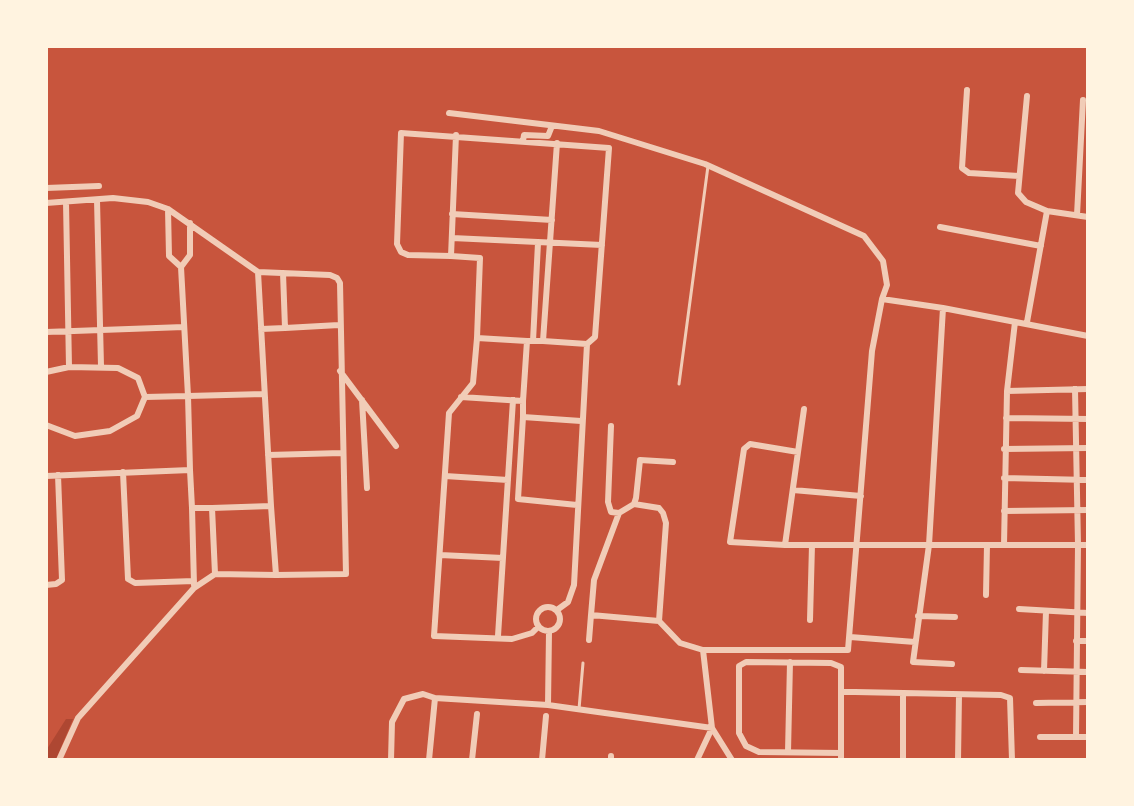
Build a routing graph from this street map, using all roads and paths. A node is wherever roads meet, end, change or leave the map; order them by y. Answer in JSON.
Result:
{"nodes":[{"id":1,"x":967,"y":90,"type":"dead end"},
{"id":2,"x":1027,"y":96,"type":"dead end"},
{"id":3,"x":1083,"y":100,"type":"dead end"},
{"id":4,"x":449,"y":113,"type":"dead end"},
{"id":5,"x":552,"y":126,"type":"junction"},
{"id":6,"x":456,"y":135,"type":"junction"},
{"id":7,"x":523,"y":141,"type":"junction"},
{"id":8,"x":557,"y":143,"type":"junction"},
{"id":9,"x":708,"y":166,"type":"junction"},
{"id":10,"x":1019,"y":176,"type":"junction"},
{"id":11,"x":99,"y":186,"type":"dead end"},
{"id":12,"x":46,"y":188,"type":"edge"},
{"id":13,"x":97,"y":200,"type":"junction"},
{"id":14,"x":66,"y":202,"type":"junction"},
{"id":15,"x":46,"y":203,"type":"edge"},
{"id":16,"x":168,"y":209,"type":"junction"},
{"id":17,"x":1047,"y":211,"type":"junction"},
{"id":18,"x":452,"y":214,"type":"junction"},
{"id":19,"x":1077,"y":215,"type":"junction"},
{"id":20,"x":1088,"y":217,"type":"edge"},
{"id":21,"x":552,"y":220,"type":"junction"},
{"id":22,"x":190,"y":224,"type":"junction"},
{"id":23,"x":940,"y":227,"type":"dead end"},
{"id":24,"x":452,"y":238,"type":"junction"},
{"id":25,"x":538,"y":243,"type":"junction"},
{"id":26,"x":550,"y":243,"type":"junction"},
{"id":27,"x":602,"y":245,"type":"junction"},
{"id":28,"x":1041,"y":246,"type":"junction"},
{"id":29,"x":451,"y":256,"type":"junction"},
{"id":30,"x":181,"y":267,"type":"junction"},
{"id":31,"x":258,"y":273,"type":"junction"},
{"id":32,"x":283,"y":273,"type":"junction"},
{"id":33,"x":882,"y":299,"type":"junction"},
{"id":34,"x":943,"y":308,"type":"junction"},
{"id":35,"x":1016,"y":322,"type":"junction"},
{"id":36,"x":1027,"y":322,"type":"junction"},
{"id":37,"x":339,"y":325,"type":"junction"},
{"id":38,"x":184,"y":327,"type":"junction"},
{"id":39,"x":285,"y":328,"type":"junction"},
{"id":40,"x":261,"y":329,"type":"junction"},
{"id":41,"x":101,"y":330,"type":"junction"},
{"id":42,"x":69,"y":331,"type":"junction"},
{"id":43,"x":46,"y":332,"type":"edge"},
{"id":44,"x":1088,"y":336,"type":"edge"},
{"id":45,"x":477,"y":338,"type":"junction"},
{"id":46,"x":530,"y":341,"type":"junction"},
{"id":47,"x":543,"y":341,"type":"junction"},
{"id":48,"x":587,"y":344,"type":"junction"},
{"id":49,"x":101,"y":366,"type":"junction"},
{"id":50,"x":69,"y":367,"type":"junction"},
{"id":51,"x":340,"y":370,"type":"junction"},
{"id":52,"x":46,"y":372,"type":"edge"},
{"id":53,"x":679,"y":384,"type":"dead end"},
{"id":54,"x":1075,"y":389,"type":"junction"},
{"id":55,"x":1088,"y":389,"type":"edge"},
{"id":56,"x":1007,"y":391,"type":"junction"},
{"id":57,"x":264,"y":394,"type":"junction"},
{"id":58,"x":188,"y":396,"type":"junction"},
{"id":59,"x":144,"y":397,"type":"junction"},
{"id":60,"x":461,"y":397,"type":"junction"},
{"id":61,"x":362,"y":399,"type":"junction"},
{"id":62,"x":513,"y":400,"type":"junction"},
{"id":63,"x":523,"y":401,"type":"junction"},
{"id":64,"x":804,"y":409,"type":"dead end"},
{"id":65,"x":523,"y":417,"type":"junction"},
{"id":66,"x":1006,"y":418,"type":"junction"},
{"id":67,"x":1075,"y":419,"type":"junction"},
{"id":68,"x":1088,"y":419,"type":"edge"},
{"id":69,"x":581,"y":421,"type":"junction"},
{"id":70,"x":46,"y":425,"type":"edge"},
{"id":71,"x":611,"y":426,"type":"dead end"},
{"id":72,"x":396,"y":446,"type":"dead end"},
{"id":73,"x":1076,"y":448,"type":"junction"},
{"id":74,"x":1088,"y":448,"type":"edge"},
{"id":75,"x":1004,"y":449,"type":"junction"},
{"id":76,"x":342,"y":453,"type":"junction"},
{"id":77,"x":798,"y":453,"type":"junction"},
{"id":78,"x":268,"y":455,"type":"junction"},
{"id":79,"x":673,"y":462,"type":"dead end"},
{"id":80,"x":190,"y":470,"type":"junction"},
{"id":81,"x":123,"y":472,"type":"junction"},
{"id":82,"x":58,"y":475,"type":"junction"},
{"id":83,"x":46,"y":476,"type":"edge"},
{"id":84,"x":445,"y":476,"type":"junction"},
{"id":85,"x":1004,"y":478,"type":"junction"},
{"id":86,"x":508,"y":480,"type":"junction"},
{"id":87,"x":1077,"y":480,"type":"junction"},
{"id":88,"x":1088,"y":480,"type":"edge"},
{"id":89,"x":366,"y":488,"type":"dead end"},
{"id":90,"x":793,"y":490,"type":"junction"},
{"id":91,"x":861,"y":496,"type":"junction"},
{"id":92,"x":634,"y":504,"type":"junction"},
{"id":93,"x":578,"y":505,"type":"junction"},
{"id":94,"x":271,"y":506,"type":"junction"},
{"id":95,"x":192,"y":508,"type":"junction"},
{"id":96,"x":212,"y":508,"type":"junction"},
{"id":97,"x":1077,"y":510,"type":"junction"},
{"id":98,"x":1088,"y":510,"type":"edge"},
{"id":99,"x":1004,"y":511,"type":"junction"},
{"id":100,"x":619,"y":513,"type":"junction"},
{"id":101,"x":785,"y":545,"type":"junction"},
{"id":102,"x":812,"y":545,"type":"junction"},
{"id":103,"x":857,"y":545,"type":"junction"},
{"id":104,"x":929,"y":545,"type":"junction"},
{"id":105,"x":987,"y":545,"type":"junction"},
{"id":106,"x":1004,"y":545,"type":"junction"},
{"id":107,"x":1078,"y":545,"type":"junction"},
{"id":108,"x":1088,"y":545,"type":"edge"},
{"id":109,"x":440,"y":555,"type":"junction"},
{"id":110,"x":503,"y":558,"type":"junction"},
{"id":111,"x":215,"y":574,"type":"junction"},
{"id":112,"x":276,"y":575,"type":"junction"},
{"id":113,"x":46,"y":585,"type":"edge"},
{"id":114,"x":194,"y":585,"type":"junction"},
{"id":115,"x":986,"y":596,"type":"dead end"},
{"id":116,"x":1019,"y":609,"type":"dead end"},
{"id":117,"x":557,"y":610,"type":"junction"},
{"id":118,"x":1046,"y":611,"type":"junction"},
{"id":119,"x":1077,"y":612,"type":"junction"},
{"id":120,"x":1088,"y":613,"type":"edge"},
{"id":121,"x":591,"y":615,"type":"junction"},
{"id":122,"x":918,"y":616,"type":"junction"},
{"id":123,"x":955,"y":617,"type":"dead end"},
{"id":124,"x":810,"y":620,"type":"dead end"},
{"id":125,"x":659,"y":621,"type":"junction"},
{"id":126,"x":538,"y":627,"type":"junction"},
{"id":127,"x":549,"y":632,"type":"junction"},
{"id":128,"x":498,"y":636,"type":"junction"},
{"id":129,"x":850,"y":638,"type":"junction"},
{"id":130,"x":589,"y":640,"type":"dead end"},
{"id":131,"x":1076,"y":641,"type":"junction"},
{"id":132,"x":1088,"y":641,"type":"edge"},
{"id":133,"x":915,"y":642,"type":"junction"},
{"id":134,"x":703,"y":650,"type":"junction"},
{"id":135,"x":790,"y":662,"type":"junction"},
{"id":136,"x":583,"y":663,"type":"dead end"},
{"id":137,"x":952,"y":664,"type":"dead end"},
{"id":138,"x":1021,"y":670,"type":"dead end"},
{"id":139,"x":1044,"y":671,"type":"junction"},
{"id":140,"x":1076,"y":671,"type":"junction"},
{"id":141,"x":1088,"y":672,"type":"edge"},
{"id":142,"x":841,"y":692,"type":"junction"},
{"id":143,"x":903,"y":693,"type":"junction"},
{"id":144,"x":959,"y":695,"type":"junction"},
{"id":145,"x":435,"y":698,"type":"junction"},
{"id":146,"x":1076,"y":702,"type":"junction"},
{"id":147,"x":1088,"y":702,"type":"edge"},
{"id":148,"x":1036,"y":703,"type":"dead end"},
{"id":149,"x":548,"y":705,"type":"junction"},
{"id":150,"x":579,"y":709,"type":"junction"},
{"id":151,"x":477,"y":714,"type":"dead end"},
{"id":152,"x":546,"y":716,"type":"dead end"},
{"id":153,"x":712,"y":728,"type":"junction"},
{"id":154,"x":1040,"y":737,"type":"dead end"},
{"id":155,"x":1076,"y":737,"type":"junction"},
{"id":156,"x":1088,"y":737,"type":"edge"},
{"id":157,"x":788,"y":752,"type":"junction"},
{"id":158,"x":841,"y":756,"type":"edge"},
{"id":159,"x":59,"y":759,"type":"edge"},
{"id":160,"x":391,"y":759,"type":"edge"},
{"id":161,"x":429,"y":759,"type":"edge"},
{"id":162,"x":472,"y":759,"type":"edge"},
{"id":163,"x":542,"y":759,"type":"edge"},
{"id":164,"x":697,"y":759,"type":"edge"},
{"id":165,"x":732,"y":759,"type":"edge"},
{"id":166,"x":903,"y":759,"type":"edge"},
{"id":167,"x":958,"y":759,"type":"edge"},
{"id":168,"x":1012,"y":759,"type":"edge"}],
"edges":[{"from":1,"to":10,"type":"street"},
{"from":2,"to":10,"type":"street"},
{"from":3,"to":19,"type":"street"},
{"from":4,"to":5,"type":"street"},
{"from":5,"to":7,"type":"street"},
{"from":5,"to":9,"type":"street"},
{"from":6,"to":7,"type":"street"},
{"from":6,"to":18,"type":"street"},
{"from":6,"to":29,"type":"street"},
{"from":7,"to":8,"type":"street"},
{"from":8,"to":21,"type":"street"},
{"from":8,"to":27,"type":"street"},
{"from":9,"to":33,"type":"street"},
{"from":9,"to":53,"type":"lane"},
{"from":10,"to":17,"type":"street"},
{"from":11,"to":12,"type":"street"},
{"from":13,"to":14,"type":"street"},
{"from":13,"to":16,"type":"street"},
{"from":13,"to":41,"type":"street"},
{"from":14,"to":15,"type":"street"},
{"from":14,"to":42,"type":"street"},
{"from":16,"to":22,"type":"street"},
{"from":16,"to":30,"type":"street"},
{"from":17,"to":19,"type":"street"},
{"from":17,"to":28,"type":"street"},
{"from":18,"to":21,"type":"street"},
{"from":18,"to":24,"type":"street"},
{"from":19,"to":20,"type":"street"},
{"from":21,"to":26,"type":"street"},
{"from":22,"to":30,"type":"street"},
{"from":22,"to":31,"type":"street"},
{"from":23,"to":28,"type":"street"},
{"from":24,"to":25,"type":"street"},
{"from":24,"to":29,"type":"street"},
{"from":25,"to":26,"type":"street"},
{"from":25,"to":46,"type":"street"},
{"from":26,"to":27,"type":"street"},
{"from":26,"to":47,"type":"street"},
{"from":27,"to":48,"type":"street"},
{"from":28,"to":36,"type":"street"},
{"from":29,"to":45,"type":"street"},
{"from":30,"to":38,"type":"street"},
{"from":31,"to":32,"type":"street"},
{"from":31,"to":40,"type":"street"},
{"from":32,"to":37,"type":"street"},
{"from":32,"to":39,"type":"street"},
{"from":33,"to":34,"type":"street"},
{"from":33,"to":91,"type":"street"},
{"from":34,"to":35,"type":"street"},
{"from":34,"to":104,"type":"street"},
{"from":35,"to":36,"type":"street"},
{"from":35,"to":56,"type":"street"},
{"from":36,"to":44,"type":"street"},
{"from":37,"to":39,"type":"street"},
{"from":37,"to":51,"type":"street"},
{"from":38,"to":41,"type":"street"},
{"from":38,"to":58,"type":"street"},
{"from":39,"to":40,"type":"street"},
{"from":40,"to":57,"type":"street"},
{"from":41,"to":42,"type":"street"},
{"from":41,"to":49,"type":"street"},
{"from":42,"to":43,"type":"street"},
{"from":42,"to":50,"type":"street"},
{"from":45,"to":46,"type":"street"},
{"from":45,"to":60,"type":"street"},
{"from":46,"to":47,"type":"street"},
{"from":46,"to":63,"type":"street"},
{"from":47,"to":48,"type":"street"},
{"from":48,"to":69,"type":"street"},
{"from":49,"to":50,"type":"street"},
{"from":49,"to":59,"type":"street"},
{"from":50,"to":52,"type":"street"},
{"from":51,"to":61,"type":"street"},
{"from":51,"to":76,"type":"street"},
{"from":54,"to":55,"type":"street"},
{"from":54,"to":56,"type":"street"},
{"from":54,"to":67,"type":"street"},
{"from":56,"to":66,"type":"street"},
{"from":57,"to":58,"type":"street"},
{"from":57,"to":78,"type":"street"},
{"from":58,"to":59,"type":"street"},
{"from":58,"to":80,"type":"street"},
{"from":59,"to":70,"type":"street"},
{"from":60,"to":62,"type":"street"},
{"from":60,"to":84,"type":"street"},
{"from":61,"to":72,"type":"street"},
{"from":61,"to":89,"type":"street"},
{"from":62,"to":63,"type":"street"},
{"from":62,"to":86,"type":"street"},
{"from":63,"to":65,"type":"street"},
{"from":64,"to":77,"type":"street"},
{"from":65,"to":69,"type":"street"},
{"from":65,"to":93,"type":"street"},
{"from":66,"to":67,"type":"street"},
{"from":66,"to":75,"type":"street"},
{"from":67,"to":68,"type":"street"},
{"from":67,"to":73,"type":"street"},
{"from":69,"to":93,"type":"street"},
{"from":71,"to":100,"type":"street"},
{"from":73,"to":74,"type":"street"},
{"from":73,"to":75,"type":"street"},
{"from":73,"to":87,"type":"street"},
{"from":75,"to":85,"type":"street"},
{"from":76,"to":78,"type":"street"},
{"from":76,"to":112,"type":"street"},
{"from":77,"to":90,"type":"street"},
{"from":77,"to":101,"type":"street"},
{"from":78,"to":94,"type":"street"},
{"from":79,"to":92,"type":"street"},
{"from":80,"to":81,"type":"street"},
{"from":80,"to":95,"type":"street"},
{"from":81,"to":82,"type":"street"},
{"from":81,"to":114,"type":"street"},
{"from":82,"to":83,"type":"street"},
{"from":82,"to":113,"type":"street"},
{"from":84,"to":86,"type":"street"},
{"from":84,"to":109,"type":"street"},
{"from":85,"to":87,"type":"street"},
{"from":85,"to":99,"type":"street"},
{"from":86,"to":110,"type":"street"},
{"from":87,"to":88,"type":"street"},
{"from":87,"to":97,"type":"street"},
{"from":90,"to":91,"type":"street"},
{"from":90,"to":101,"type":"street"},
{"from":91,"to":103,"type":"street"},
{"from":92,"to":100,"type":"street"},
{"from":92,"to":125,"type":"street"},
{"from":93,"to":117,"type":"street"},
{"from":94,"to":96,"type":"street"},
{"from":94,"to":112,"type":"street"},
{"from":95,"to":96,"type":"street"},
{"from":95,"to":114,"type":"street"},
{"from":96,"to":111,"type":"street"},
{"from":97,"to":98,"type":"street"},
{"from":97,"to":99,"type":"street"},
{"from":97,"to":107,"type":"street"},
{"from":99,"to":106,"type":"street"},
{"from":100,"to":121,"type":"street"},
{"from":101,"to":102,"type":"street"},
{"from":102,"to":103,"type":"street"},
{"from":102,"to":124,"type":"street"},
{"from":103,"to":104,"type":"street"},
{"from":103,"to":129,"type":"street"},
{"from":104,"to":105,"type":"street"},
{"from":104,"to":122,"type":"street"},
{"from":105,"to":106,"type":"street"},
{"from":105,"to":115,"type":"street"},
{"from":106,"to":107,"type":"street"},
{"from":107,"to":108,"type":"street"},
{"from":107,"to":119,"type":"street"},
{"from":109,"to":110,"type":"street"},
{"from":109,"to":128,"type":"street"},
{"from":110,"to":128,"type":"street"},
{"from":111,"to":112,"type":"street"},
{"from":111,"to":114,"type":"street"},
{"from":114,"to":159,"type":"street"},
{"from":116,"to":118,"type":"street"},
{"from":117,"to":126,"type":"street"},
{"from":117,"to":127,"type":"street"},
{"from":118,"to":119,"type":"street"},
{"from":118,"to":139,"type":"street"},
{"from":119,"to":120,"type":"street"},
{"from":119,"to":131,"type":"street"},
{"from":121,"to":125,"type":"street"},
{"from":121,"to":130,"type":"street"},
{"from":122,"to":123,"type":"street"},
{"from":122,"to":133,"type":"street"},
{"from":125,"to":134,"type":"street"},
{"from":126,"to":127,"type":"street"},
{"from":126,"to":128,"type":"street"},
{"from":127,"to":149,"type":"street"},
{"from":129,"to":133,"type":"street"},
{"from":129,"to":134,"type":"street"},
{"from":131,"to":132,"type":"street"},
{"from":131,"to":140,"type":"street"},
{"from":133,"to":137,"type":"street"},
{"from":134,"to":153,"type":"street"},
{"from":135,"to":142,"type":"street"},
{"from":135,"to":157,"type":"street"},
{"from":135,"to":157,"type":"street"},
{"from":136,"to":150,"type":"lane"},
{"from":138,"to":139,"type":"street"},
{"from":139,"to":140,"type":"street"},
{"from":140,"to":141,"type":"street"},
{"from":140,"to":146,"type":"street"},
{"from":142,"to":143,"type":"street"},
{"from":142,"to":158,"type":"street"},
{"from":143,"to":144,"type":"street"},
{"from":143,"to":166,"type":"street"},
{"from":144,"to":167,"type":"street"},
{"from":144,"to":168,"type":"street"},
{"from":145,"to":149,"type":"street"},
{"from":145,"to":160,"type":"street"},
{"from":145,"to":161,"type":"street"},
{"from":146,"to":147,"type":"street"},
{"from":146,"to":148,"type":"street"},
{"from":146,"to":155,"type":"street"},
{"from":149,"to":150,"type":"street"},
{"from":150,"to":153,"type":"street"},
{"from":151,"to":162,"type":"street"},
{"from":152,"to":163,"type":"street"},
{"from":153,"to":164,"type":"street"},
{"from":153,"to":165,"type":"street"},
{"from":154,"to":155,"type":"street"},
{"from":155,"to":156,"type":"street"},
{"from":157,"to":158,"type":"street"}]}
